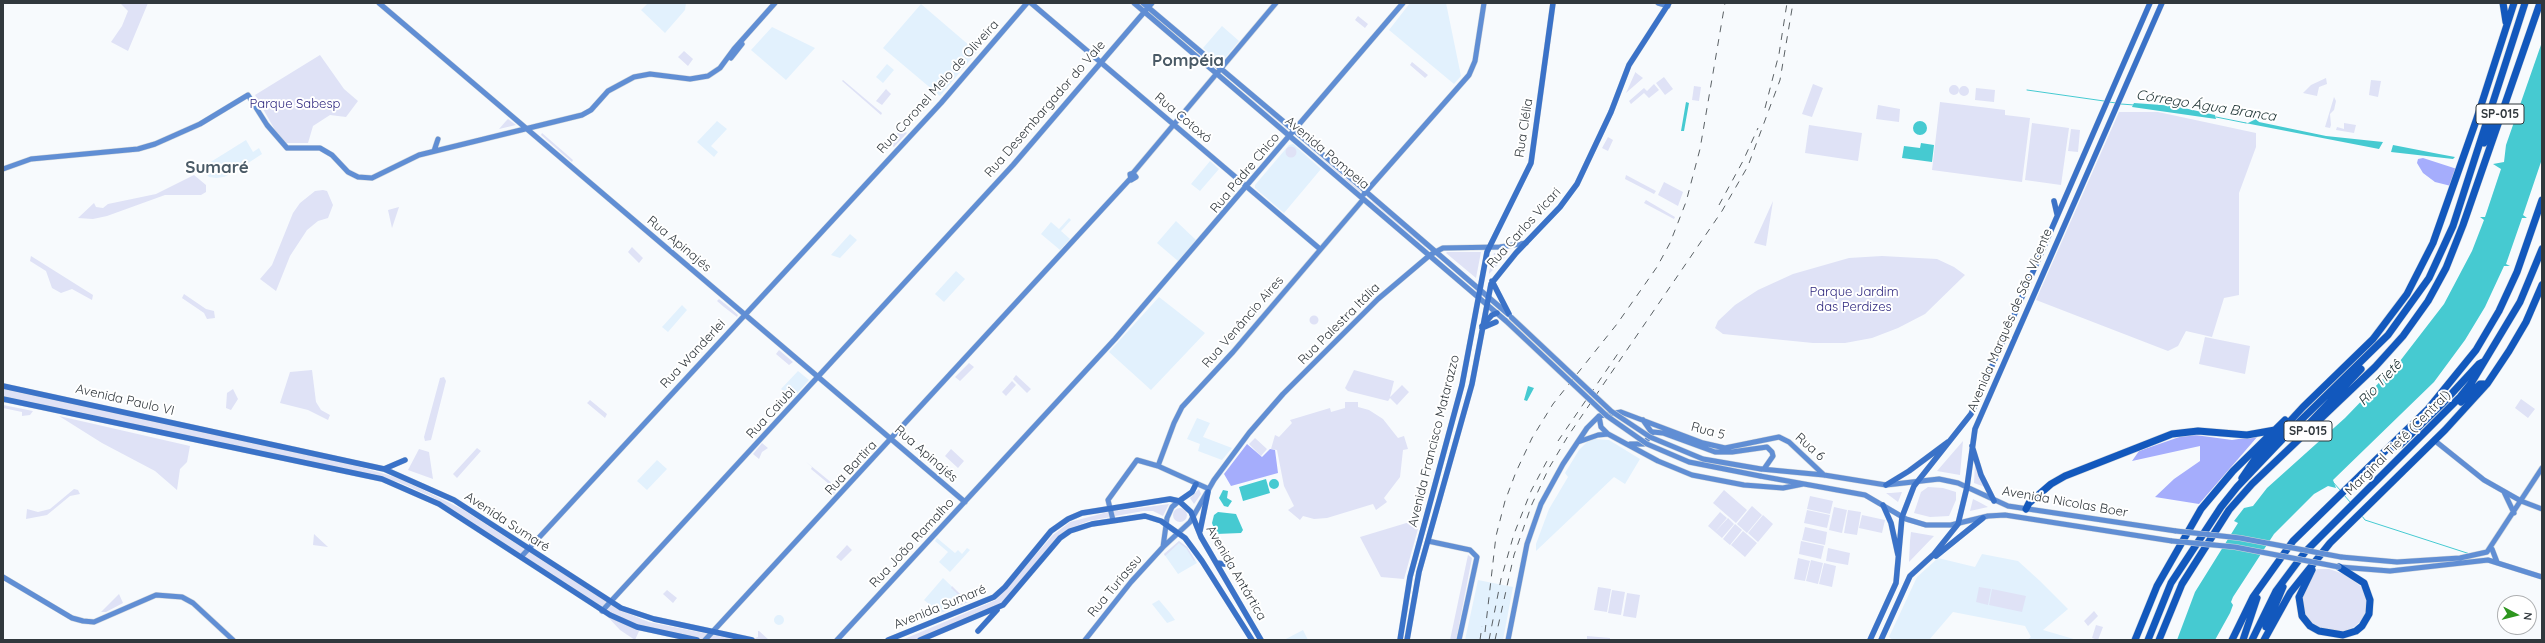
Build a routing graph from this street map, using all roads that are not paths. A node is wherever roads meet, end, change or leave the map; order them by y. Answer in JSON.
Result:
{"nodes":[{"id":1,"x":379,"y":3,"type":"edge"},
{"id":2,"x":775,"y":3,"type":"edge"},
{"id":3,"x":1027,"y":3,"type":"edge"},
{"id":4,"x":1031,"y":3,"type":"edge"},
{"id":5,"x":1134,"y":3,"type":"edge"},
{"id":6,"x":1143,"y":3,"type":"edge"},
{"id":7,"x":1276,"y":3,"type":"edge"},
{"id":8,"x":1403,"y":3,"type":"edge"},
{"id":9,"x":1484,"y":3,"type":"edge"},
{"id":10,"x":1553,"y":3,"type":"edge"},
{"id":11,"x":1658,"y":3,"type":"edge"},
{"id":12,"x":2150,"y":3,"type":"edge"},
{"id":13,"x":2162,"y":3,"type":"edge"},
{"id":14,"x":2503,"y":3,"type":"edge"},
{"id":15,"x":2514,"y":3,"type":"edge"},
{"id":16,"x":2525,"y":3,"type":"edge"},
{"id":17,"x":2540,"y":3,"type":"edge"},
{"id":18,"x":1669,"y":4,"type":"edge"},
{"id":19,"x":1150,"y":5,"type":"edge"},
{"id":20,"x":1144,"y":12,"type":"junction"},
{"id":21,"x":2537,"y":12,"type":"junction"},
{"id":22,"x":2517,"y":26,"type":"junction"},
{"id":23,"x":2506,"y":30,"type":"junction"},
{"id":24,"x":1100,"y":63,"type":"junction"},
{"id":25,"x":1220,"y":69,"type":"junction"},
{"id":26,"x":1216,"y":74,"type":"junction"},
{"id":27,"x":2476,"y":121,"type":"junction"},
{"id":28,"x":1174,"y":125,"type":"junction"},
{"id":29,"x":526,"y":128,"type":"junction"},
{"id":30,"x":1294,"y":131,"type":"junction"},
{"id":31,"x":1290,"y":136,"type":"junction"},
{"id":32,"x":438,"y":139,"type":"dead end"},
{"id":33,"x":434,"y":151,"type":"junction"},
{"id":34,"x":881,"y":167,"type":"joint"},
{"id":35,"x":3,"y":170,"type":"edge"},
{"id":36,"x":2469,"y":176,"type":"junction"},
{"id":37,"x":1247,"y":187,"type":"junction"},
{"id":38,"x":1366,"y":191,"type":"junction"},
{"id":39,"x":1361,"y":199,"type":"junction"},
{"id":40,"x":2542,"y":200,"type":"edge"},
{"id":41,"x":2054,"y":201,"type":"dead end"},
{"id":42,"x":2056,"y":218,"type":"junction"},
{"id":43,"x":955,"y":229,"type":"joint"},
{"id":44,"x":1526,"y":243,"type":"junction"},
{"id":45,"x":1489,"y":247,"type":"junction"},
{"id":46,"x":1320,"y":249,"type":"junction"},
{"id":47,"x":2542,"y":249,"type":"edge"},
{"id":48,"x":1436,"y":250,"type":"junction"},
{"id":49,"x":1430,"y":255,"type":"junction"},
{"id":50,"x":1492,"y":281,"type":"junction"},
{"id":51,"x":2542,"y":285,"type":"edge"},
{"id":52,"x":1479,"y":288,"type":"junction"},
{"id":53,"x":1488,"y":295,"type":"junction"},
{"id":54,"x":1478,"y":296,"type":"junction"},
{"id":55,"x":1486,"y":302,"type":"junction"},
{"id":56,"x":1497,"y":313,"type":"junction"},
{"id":57,"x":745,"y":315,"type":"junction"},
{"id":58,"x":1510,"y":316,"type":"junction"},
{"id":59,"x":1496,"y":322,"type":"dead end"},
{"id":60,"x":1481,"y":328,"type":"junction"},
{"id":61,"x":1101,"y":354,"type":"joint"},
{"id":62,"x":2366,"y":358,"type":"junction"},
{"id":63,"x":2485,"y":361,"type":"junction"},
{"id":64,"x":818,"y":377,"type":"junction"},
{"id":65,"x":2326,"y":384,"type":"junction"},
{"id":66,"x":2487,"y":384,"type":"junction"},
{"id":67,"x":3,"y":386,"type":"edge"},
{"id":68,"x":3,"y":398,"type":"edge"},
{"id":69,"x":1599,"y":416,"type":"junction"},
{"id":70,"x":1643,"y":420,"type":"junction"},
{"id":71,"x":1656,"y":425,"type":"junction"},
{"id":72,"x":2275,"y":430,"type":"junction"},
{"id":73,"x":1652,"y":433,"type":"junction"},
{"id":74,"x":1608,"y":434,"type":"junction"},
{"id":75,"x":243,"y":437,"type":"joint"},
{"id":76,"x":1779,"y":437,"type":"joint"},
{"id":77,"x":892,"y":440,"type":"junction"},
{"id":78,"x":1951,"y":440,"type":"junction"},
{"id":79,"x":2434,"y":440,"type":"junction"},
{"id":80,"x":1578,"y":442,"type":"junction"},
{"id":81,"x":1626,"y":443,"type":"junction"},
{"id":82,"x":1972,"y":443,"type":"junction"},
{"id":83,"x":2291,"y":447,"type":"junction"},
{"id":84,"x":240,"y":448,"type":"joint"},
{"id":85,"x":2390,"y":448,"type":"junction"},
{"id":86,"x":2408,"y":449,"type":"junction"},
{"id":87,"x":405,"y":460,"type":"dead end"},
{"id":88,"x":1158,"y":466,"type":"junction"},
{"id":89,"x":2542,"y":468,"type":"edge"},
{"id":90,"x":384,"y":469,"type":"junction"},
{"id":91,"x":1762,"y":469,"type":"junction"},
{"id":92,"x":1824,"y":475,"type":"junction"},
{"id":93,"x":1918,"y":480,"type":"junction"},
{"id":94,"x":1802,"y":483,"type":"junction"},
{"id":95,"x":1196,"y":484,"type":"junction"},
{"id":96,"x":1435,"y":485,"type":"junction"},
{"id":97,"x":1886,"y":485,"type":"junction"},
{"id":98,"x":1968,"y":487,"type":"junction"},
{"id":99,"x":2237,"y":487,"type":"junction"},
{"id":100,"x":1208,"y":490,"type":"junction"},
{"id":101,"x":2503,"y":491,"type":"junction"},
{"id":102,"x":1179,"y":501,"type":"junction"},
{"id":103,"x":1994,"y":501,"type":"junction"},
{"id":104,"x":2521,"y":501,"type":"junction"},
{"id":105,"x":965,"y":502,"type":"junction"},
{"id":106,"x":1883,"y":505,"type":"junction"},
{"id":107,"x":1109,"y":509,"type":"junction"},
{"id":108,"x":2026,"y":509,"type":"junction"},
{"id":109,"x":2542,"y":509,"type":"edge"},
{"id":110,"x":2514,"y":514,"type":"junction"},
{"id":111,"x":1193,"y":516,"type":"junction"},
{"id":112,"x":1902,"y":517,"type":"junction"},
{"id":113,"x":1983,"y":518,"type":"junction"},
{"id":114,"x":1113,"y":520,"type":"junction"},
{"id":115,"x":1166,"y":523,"type":"junction"},
{"id":116,"x":1958,"y":524,"type":"junction"},
{"id":117,"x":1179,"y":533,"type":"junction"},
{"id":118,"x":1200,"y":535,"type":"junction"},
{"id":119,"x":1428,"y":541,"type":"junction"},
{"id":120,"x":1163,"y":547,"type":"junction"},
{"id":121,"x":529,"y":549,"type":"junction"},
{"id":122,"x":2492,"y":549,"type":"junction"},
{"id":123,"x":1031,"y":555,"type":"junction"},
{"id":124,"x":522,"y":557,"type":"junction"},
{"id":125,"x":1899,"y":557,"type":"junction"},
{"id":126,"x":1930,"y":558,"type":"junction"},
{"id":127,"x":1040,"y":562,"type":"junction"},
{"id":128,"x":2297,"y":562,"type":"junction"},
{"id":129,"x":2497,"y":562,"type":"junction"},
{"id":130,"x":1217,"y":563,"type":"junction"},
{"id":131,"x":1232,"y":565,"type":"dead end"},
{"id":132,"x":2339,"y":566,"type":"junction"},
{"id":133,"x":2311,"y":567,"type":"junction"},
{"id":134,"x":3,"y":577,"type":"edge"},
{"id":135,"x":2542,"y":577,"type":"edge"},
{"id":136,"x":2262,"y":584,"type":"junction"},
{"id":137,"x":611,"y":602,"type":"junction"},
{"id":138,"x":1000,"y":607,"type":"junction"},
{"id":139,"x":602,"y":611,"type":"junction"},
{"id":140,"x":978,"y":631,"type":"dead end"},
{"id":141,"x":712,"y":632,"type":"junction"},
{"id":142,"x":233,"y":640,"type":"edge"},
{"id":143,"x":697,"y":640,"type":"edge"},
{"id":144,"x":705,"y":640,"type":"edge"},
{"id":145,"x":752,"y":640,"type":"edge"},
{"id":146,"x":837,"y":640,"type":"edge"},
{"id":147,"x":888,"y":640,"type":"edge"},
{"id":148,"x":920,"y":640,"type":"edge"},
{"id":149,"x":1085,"y":640,"type":"edge"},
{"id":150,"x":1252,"y":640,"type":"edge"},
{"id":151,"x":1262,"y":640,"type":"edge"},
{"id":152,"x":1400,"y":640,"type":"edge"},
{"id":153,"x":1407,"y":640,"type":"edge"},
{"id":154,"x":1459,"y":640,"type":"edge"},
{"id":155,"x":1508,"y":640,"type":"edge"},
{"id":156,"x":1870,"y":640,"type":"edge"},
{"id":157,"x":1881,"y":640,"type":"edge"},
{"id":158,"x":2135,"y":640,"type":"edge"},
{"id":159,"x":2148,"y":640,"type":"edge"},
{"id":160,"x":2159,"y":640,"type":"edge"},
{"id":161,"x":2232,"y":640,"type":"edge"},
{"id":162,"x":2243,"y":640,"type":"edge"},
{"id":163,"x":2252,"y":640,"type":"edge"},
{"id":164,"x":2260,"y":640,"type":"edge"},
{"id":165,"x":2264,"y":640,"type":"edge"}],
"edges":[{"from":1,"to":29,"type":"street","name":"Rua Apinajés"},
{"from":2,"to":29,"type":"street"},
{"from":3,"to":34,"type":"street","name":"Rua Coronel Melo de Oliveira"},
{"from":4,"to":24,"type":"street","name":"Rua Cotoxó"},
{"from":5,"to":20,"type":"street","name":"Avenida Pompeia"},
{"from":6,"to":19,"type":"street","name":"Avenida Pompeia"},
{"from":7,"to":25,"type":"street","name":"Rua Bartira"},
{"from":8,"to":30,"type":"street","name":"Rua Padre Chico"},
{"from":9,"to":38,"type":"street","name":"Rua Venâncio Aires"},
{"from":10,"to":45,"type":"main road","name":"Rua Clélia"},
{"from":11,"to":18,"type":"street"},
{"from":12,"to":42,"type":"main road","name":"Avenida Marquês de São Vicente"},
{"from":13,"to":82,"type":"main road","name":"Avenida Marquês de São Vicente"},
{"from":14,"to":23,"type":"highway"},
{"from":15,"to":23,"type":"highway"},
{"from":16,"to":22,"type":"highway"},
{"from":17,"to":21,"type":"highway","number":"SP-015"},
{"from":18,"to":44,"type":"main road","name":"Rua Carlos Vicari"},
{"from":19,"to":20,"type":"street","name":"Rua Desembargador do Vale"},
{"from":19,"to":25,"type":"street","name":"Avenida Pompeia"},
{"from":20,"to":24,"type":"street","name":"Rua Desembargador do Vale"},
{"from":20,"to":26,"type":"street","name":"Avenida Pompeia"},
{"from":21,"to":36,"type":"highway"},
{"from":21,"to":83,"type":"highway","number":"SP-015"},
{"from":22,"to":27,"type":"highway"},
{"from":22,"to":36,"type":"highway"},
{"from":23,"to":27,"type":"highway"},
{"from":24,"to":28,"type":"street","name":"Rua Cotoxó"},
{"from":24,"to":43,"type":"street","name":"Rua Desembargador do Vale"},
{"from":25,"to":26,"type":"street","name":"Rua Bartira"},
{"from":25,"to":30,"type":"street","name":"Avenida Pompeia"},
{"from":26,"to":28,"type":"street","name":"Rua Bartira"},
{"from":26,"to":31,"type":"street","name":"Avenida Pompeia"},
{"from":27,"to":65,"type":"highway"},
{"from":28,"to":37,"type":"street","name":"Rua Cotoxó"},
{"from":28,"to":77,"type":"street","name":"Rua Bartira"},
{"from":29,"to":33,"type":"street"},
{"from":29,"to":57,"type":"street","name":"Rua Apinajés"},
{"from":30,"to":31,"type":"street","name":"Rua Padre Chico"},
{"from":30,"to":38,"type":"street","name":"Avenida Pompeia"},
{"from":31,"to":37,"type":"street","name":"Rua Padre Chico"},
{"from":31,"to":39,"type":"street","name":"Avenida Pompeia"},
{"from":32,"to":33,"type":"street"},
{"from":33,"to":35,"type":"street"},
{"from":34,"to":57,"type":"street","name":"Rua Wanderlei"},
{"from":36,"to":62,"type":"highway"},
{"from":37,"to":46,"type":"street","name":"Rua Cotoxó"},
{"from":37,"to":61,"type":"street","name":"Rua Padre Chico"},
{"from":38,"to":39,"type":"street","name":"Rua Venâncio Aires"},
{"from":38,"to":48,"type":"street","name":"Avenida Pompeia"},
{"from":39,"to":46,"type":"street","name":"Rua Venâncio Aires"},
{"from":39,"to":49,"type":"street","name":"Avenida Pompeia"},
{"from":40,"to":85,"type":"highway"},
{"from":41,"to":42,"type":"main road"},
{"from":42,"to":78,"type":"main road","name":"Avenida Marquês de São Vicente"},
{"from":43,"to":64,"type":"street","name":"Rua Caiubi"},
{"from":44,"to":45,"type":"street"},
{"from":44,"to":50,"type":"main road","name":"Rua Carlos Vicari"},
{"from":45,"to":48,"type":"street"},
{"from":45,"to":52,"type":"main road","name":"Avenida Francisco Matarazzo"},
{"from":46,"to":88,"type":"street","name":"Rua Venâncio Aires"},
{"from":47,"to":63,"type":"highway","name":"Marginal Tietê (Central)"},
{"from":48,"to":49,"type":"street","name":"Rua Palestra Itália"},
{"from":48,"to":52,"type":"street","name":"Avenida Pompeia"},
{"from":49,"to":54,"type":"street","name":"Avenida Pompeia"},
{"from":49,"to":100,"type":"street","name":"Rua Palestra Itália"},
{"from":50,"to":53,"type":"main road","name":"Rua Carlos Vicari"},
{"from":50,"to":58,"type":"main road"},
{"from":51,"to":66,"type":"highway"},
{"from":52,"to":53,"type":"street","name":"Avenida Pompeia"},
{"from":52,"to":54,"type":"main road","name":"Avenida Francisco Matarazzo"},
{"from":53,"to":55,"type":"main road","name":"Avenida Francisco Matarazzo"},
{"from":53,"to":58,"type":"street","name":"Avenida Pompeia"},
{"from":54,"to":55,"type":"street","name":"Avenida Pompeia"},
{"from":54,"to":96,"type":"main road","name":"Avenida Francisco Matarazzo"},
{"from":55,"to":56,"type":"street","name":"Avenida Pompeia"},
{"from":55,"to":60,"type":"main road","name":"Avenida Francisco Matarazzo"},
{"from":56,"to":60,"type":"main road"},
{"from":56,"to":94,"type":"street","name":"Avenida Pompeia","bridge":true},
{"from":57,"to":64,"type":"street","name":"Rua Apinajés"},
{"from":57,"to":121,"type":"street","name":"Rua Wanderlei"},
{"from":58,"to":91,"type":"street","name":"Avenida Pompeia","bridge":true},
{"from":59,"to":60,"type":"main road"},
{"from":60,"to":119,"type":"main road","name":"Avenida Francisco Matarazzo"},
{"from":61,"to":105,"type":"street","name":"Rua João Ramalho"},
{"from":62,"to":83,"type":"highway"},
{"from":62,"to":99,"type":"highway"},
{"from":63,"to":85,"type":"highway"},
{"from":63,"to":86,"type":"highway","name":"Marginal Tietê (Central)"},
{"from":64,"to":77,"type":"street","name":"Rua Apinajés"},
{"from":64,"to":137,"type":"street","name":"Rua Caiubi"},
{"from":65,"to":72,"type":"highway"},
{"from":65,"to":99,"type":"highway"},
{"from":66,"to":79,"type":"highway"},
{"from":66,"to":86,"type":"highway"},
{"from":67,"to":75,"type":"main road","name":"Avenida Paulo VI"},
{"from":68,"to":84,"type":"main road","name":"Avenida Paulo VI"},
{"from":69,"to":70,"type":"street"},
{"from":69,"to":74,"type":"street"},
{"from":69,"to":80,"type":"street"},
{"from":70,"to":71,"type":"street"},
{"from":70,"to":73,"type":"street"},
{"from":71,"to":73,"type":"street"},
{"from":71,"to":76,"type":"street","name":"Rua 5"},
{"from":72,"to":108,"type":"highway"},
{"from":72,"to":158,"type":"highway"},
{"from":73,"to":81,"type":"street"},
{"from":73,"to":91,"type":"street"},
{"from":74,"to":80,"type":"street"},
{"from":74,"to":81,"type":"street","name":"Avenida Nicolas Boer"},
{"from":75,"to":90,"type":"main road","name":"Avenida Sumaré"},
{"from":76,"to":92,"type":"street","name":"Rua 6"},
{"from":77,"to":105,"type":"street","name":"Rua Apinajés"},
{"from":77,"to":141,"type":"street","name":"Rua Bartira"},
{"from":78,"to":93,"type":"main road","name":"Avenida Marquês de São Vicente"},
{"from":78,"to":97,"type":"main road"},
{"from":79,"to":101,"type":"street"},
{"from":79,"to":133,"type":"highway"},
{"from":80,"to":155,"type":"street"},
{"from":81,"to":94,"type":"street","name":"Avenida Nicolas Boer"},
{"from":82,"to":98,"type":"main road","name":"Avenida Marquês de São Vicente"},
{"from":82,"to":103,"type":"main road"},
{"from":83,"to":160,"type":"highway","number":"SP-015"},
{"from":84,"to":124,"type":"main road","name":"Avenida Sumaré"},
{"from":85,"to":136,"type":"highway"},
{"from":86,"to":128,"type":"highway","name":"Marginal Tietê (Central)"},
{"from":87,"to":90,"type":"main road"},
{"from":88,"to":95,"type":"street"},
{"from":88,"to":107,"type":"street"},
{"from":89,"to":104,"type":"street"},
{"from":90,"to":121,"type":"main road","name":"Avenida Sumaré"},
{"from":91,"to":92,"type":"street","name":"Avenida Nicolas Boer"},
{"from":92,"to":97,"type":"street","name":"Avenida Nicolas Boer"},
{"from":93,"to":97,"type":"street","name":"Avenida Nicolas Boer"},
{"from":93,"to":98,"type":"street","name":"Avenida Nicolas Boer"},
{"from":93,"to":112,"type":"main road","name":"Avenida Marquês de São Vicente"},
{"from":94,"to":106,"type":"street","name":"Avenida Nicolas Boer"},
{"from":95,"to":100,"type":"street"},
{"from":95,"to":102,"type":"main road"},
{"from":96,"to":119,"type":"main road"},
{"from":96,"to":152,"type":"main road","name":"Avenida Francisco Matarazzo"},
{"from":98,"to":103,"type":"street","name":"Avenida Nicolas Boer"},
{"from":98,"to":116,"type":"main road","name":"Avenida Marquês de São Vicente"},
{"from":99,"to":159,"type":"highway"},
{"from":100,"to":111,"type":"street"},
{"from":100,"to":118,"type":"main road"},
{"from":101,"to":104,"type":"street"},
{"from":101,"to":110,"type":"street"},
{"from":102,"to":107,"type":"main road","name":"Avenida Sumaré"},
{"from":102,"to":111,"type":"main road"},
{"from":102,"to":115,"type":"street"},
{"from":103,"to":108,"type":"street","name":"Avenida Nicolas Boer"},
{"from":104,"to":109,"type":"street"},
{"from":104,"to":110,"type":"street"},
{"from":105,"to":146,"type":"street","name":"Rua João Ramalho"},
{"from":106,"to":112,"type":"street","name":"Avenida Nicolas Boer"},
{"from":106,"to":125,"type":"main road"},
{"from":107,"to":114,"type":"street"},
{"from":107,"to":123,"type":"main road","name":"Avenida Sumaré"},
{"from":108,"to":122,"type":"street","name":"Avenida Nicolas Boer","bridge":true},
{"from":110,"to":122,"type":"street"},
{"from":111,"to":117,"type":"street","name":"Rua Turiassu"},
{"from":111,"to":118,"type":"main road","name":"Avenida Antártica"},
{"from":112,"to":116,"type":"street","name":"Avenida Nicolas Boer"},
{"from":112,"to":125,"type":"main road","name":"Avenida Marquês de São Vicente"},
{"from":113,"to":116,"type":"street","name":"Avenida Nicolas Boer"},
{"from":113,"to":126,"type":"main road"},
{"from":113,"to":132,"type":"street","name":"Avenida Nicolas Boer","bridge":true},
{"from":114,"to":115,"type":"main road","name":"Avenida Sumaré"},
{"from":114,"to":127,"type":"main road","name":"Avenida Sumaré"},
{"from":115,"to":117,"type":"main road","name":"Avenida Antártica"},
{"from":115,"to":120,"type":"street"},
{"from":116,"to":126,"type":"main road","name":"Avenida Marquês de São Vicente"},
{"from":117,"to":120,"type":"street","name":"Rua Turiassu"},
{"from":117,"to":150,"type":"main road","name":"Avenida Antártica"},
{"from":118,"to":130,"type":"main road","name":"Avenida Antártica"},
{"from":119,"to":153,"type":"main road","name":"Avenida Francisco Matarazzo"},
{"from":119,"to":154,"type":"street"},
{"from":120,"to":149,"type":"street","name":"Rua Turiassu"},
{"from":121,"to":124,"type":"street","name":"Rua Wanderlei"},
{"from":121,"to":137,"type":"main road","name":"Avenida Sumaré"},
{"from":122,"to":129,"type":"street"},
{"from":123,"to":127,"type":"street"},
{"from":123,"to":147,"type":"main road","name":"Avenida Sumaré"},
{"from":124,"to":139,"type":"main road","name":"Avenida Sumaré"},
{"from":125,"to":156,"type":"main road","name":"Avenida Marquês de São Vicente"},
{"from":126,"to":157,"type":"main road","name":"Avenida Marquês de São Vicente"},
{"from":127,"to":138,"type":"main road","name":"Avenida Sumaré"},
{"from":128,"to":163,"type":"highway","name":"Marginal Tietê (Central)"},
{"from":128,"to":164,"type":"highway"},
{"from":129,"to":132,"type":"street","name":"Avenida Nicolas Boer"},
{"from":129,"to":135,"type":"street","name":"Avenida Nicolas Boer"},
{"from":130,"to":131,"type":"main road"},
{"from":130,"to":151,"type":"main road","name":"Avenida Antártica"},
{"from":132,"to":133,"type":"highway"},
{"from":133,"to":165,"type":"highway"},
{"from":134,"to":142,"type":"street"},
{"from":136,"to":161,"type":"highway"},
{"from":136,"to":162,"type":"highway"},
{"from":137,"to":139,"type":"street","name":"Rua Caiubi"},
{"from":137,"to":141,"type":"main road","name":"Avenida Sumaré"},
{"from":138,"to":140,"type":"main road"},
{"from":138,"to":148,"type":"main road","name":"Avenida Sumaré"},
{"from":139,"to":143,"type":"main road","name":"Avenida Sumaré"},
{"from":141,"to":144,"type":"street","name":"Rua Bartira"},
{"from":141,"to":145,"type":"main road","name":"Avenida Sumaré"}]}
